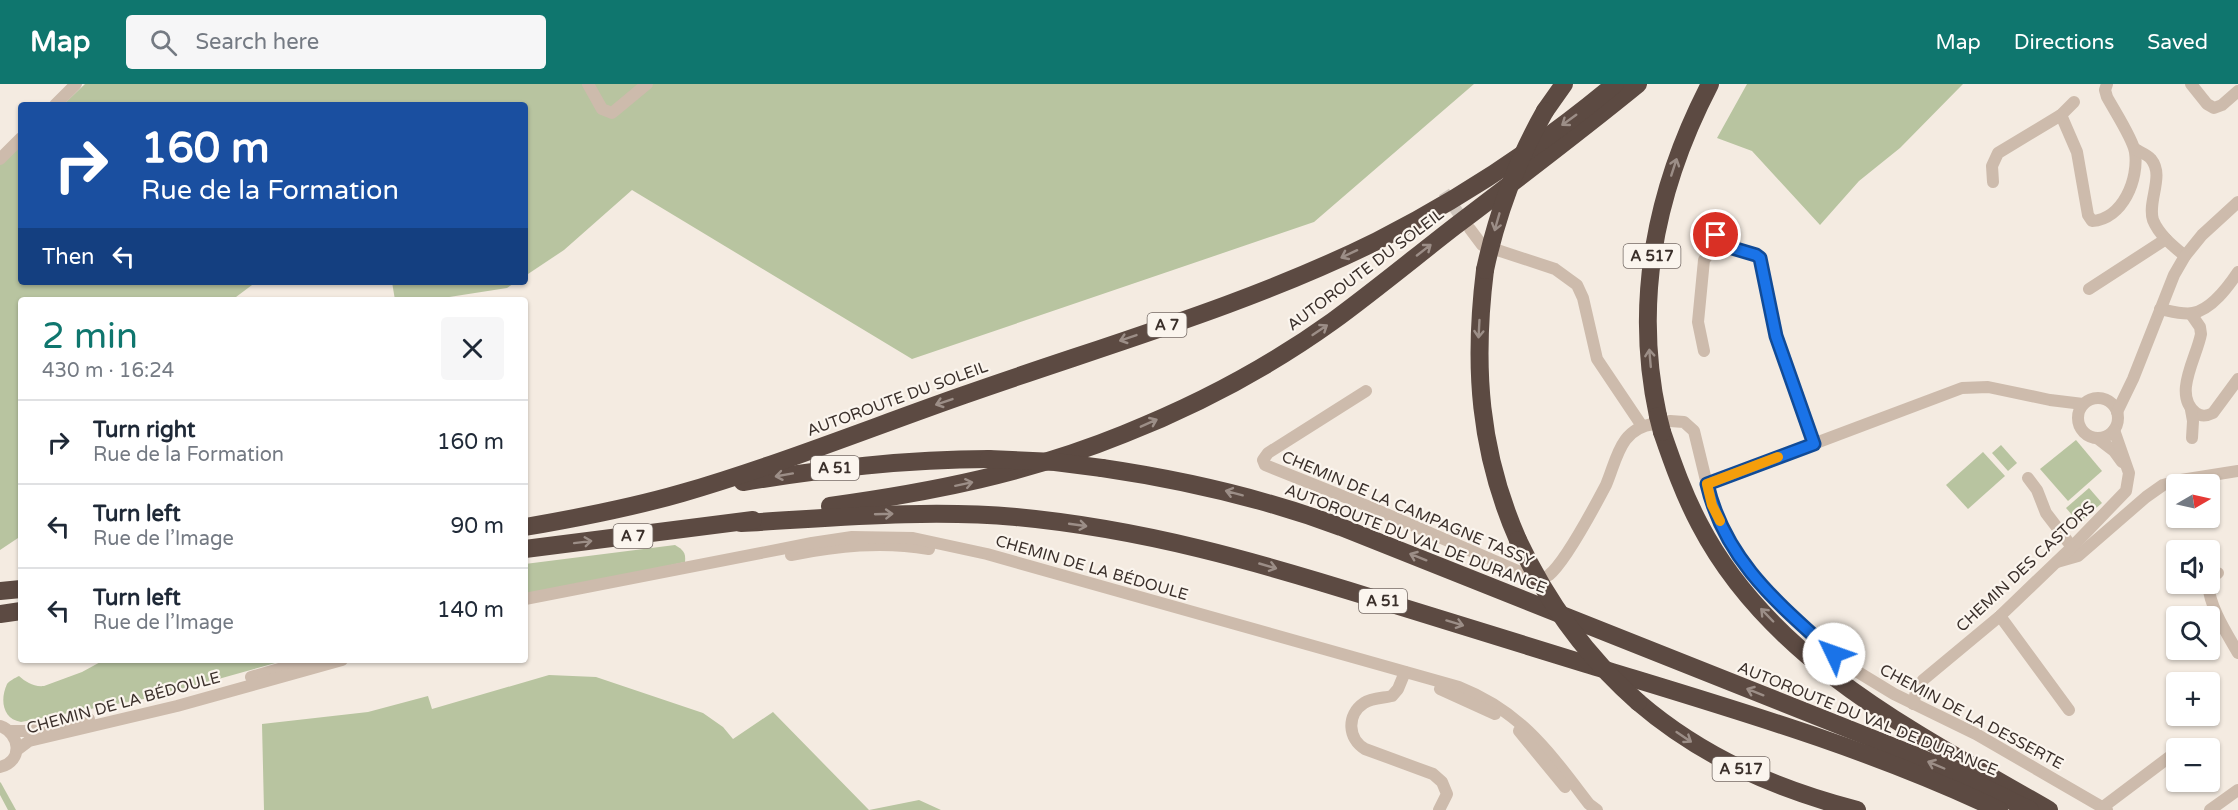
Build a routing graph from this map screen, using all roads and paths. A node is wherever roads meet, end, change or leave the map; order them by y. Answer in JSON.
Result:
{"nodes":[{"id":1,"x":76,"y":84,"type":"edge"},
{"id":2,"x":588,"y":84,"type":"edge"},
{"id":3,"x":647,"y":84,"type":"edge"},
{"id":4,"x":1564,"y":84,"type":"edge"},
{"id":5,"x":1616,"y":84,"type":"edge"},
{"id":6,"x":1638,"y":84,"type":"edge"},
{"id":7,"x":1710,"y":84,"type":"edge"},
{"id":8,"x":2108,"y":84,"type":"edge"},
{"id":9,"x":2191,"y":84,"type":"edge"},
{"id":10,"x":2238,"y":91,"type":"edge"},
{"id":11,"x":58,"y":102,"type":"edge"},
{"id":12,"x":2074,"y":102,"type":"dead end"},
{"id":13,"x":2061,"y":115,"type":"junction"},
{"id":14,"x":18,"y":141,"type":"edge"},
{"id":15,"x":2135,"y":149,"type":"junction"},
{"id":16,"x":0,"y":159,"type":"edge"},
{"id":17,"x":1993,"y":182,"type":"dead end"},
{"id":18,"x":2236,"y":205,"type":"edge"},
{"id":19,"x":1470,"y":229,"type":"tunnel mouth"},
{"id":20,"x":2166,"y":239,"type":"junction"},
{"id":21,"x":1729,"y":247,"type":"junction"},
{"id":22,"x":1707,"y":255,"type":"junction"},
{"id":23,"x":2185,"y":256,"type":"junction"},
{"id":24,"x":2238,"y":272,"type":"edge"},
{"id":25,"x":2089,"y":289,"type":"dead end"},
{"id":26,"x":2160,"y":309,"type":"junction"},
{"id":27,"x":2191,"y":314,"type":"junction"},
{"id":28,"x":1704,"y":351,"type":"dead end"},
{"id":29,"x":2133,"y":379,"type":"junction"},
{"id":30,"x":2238,"y":379,"type":"edge"},
{"id":31,"x":1366,"y":391,"type":"dead end"},
{"id":32,"x":2106,"y":399,"type":"junction"},
{"id":33,"x":2050,"y":400,"type":"junction"},
{"id":34,"x":2083,"y":404,"type":"junction"},
{"id":35,"x":2192,"y":410,"type":"junction"},
{"id":36,"x":2117,"y":412,"type":"junction"},
{"id":37,"x":2078,"y":417,"type":"junction"},
{"id":38,"x":1657,"y":424,"type":"junction"},
{"id":39,"x":2114,"y":430,"type":"junction"},
{"id":40,"x":2097,"y":438,"type":"junction"},
{"id":41,"x":2192,"y":438,"type":"dead end"},
{"id":42,"x":1814,"y":444,"type":"junction"},
{"id":43,"x":2238,"y":471,"type":"edge"},
{"id":44,"x":2129,"y":473,"type":"junction"},
{"id":45,"x":2028,"y":478,"type":"dead end"},
{"id":46,"x":1707,"y":484,"type":"junction"},
{"id":47,"x":682,"y":493,"type":"junction"},
{"id":48,"x":741,"y":523,"type":"junction"},
{"id":49,"x":528,"y":526,"type":"edge"},
{"id":50,"x":2072,"y":547,"type":"junction"},
{"id":51,"x":528,"y":549,"type":"edge"},
{"id":52,"x":2056,"y":562,"type":"junction"},
{"id":53,"x":18,"y":589,"type":"edge"},
{"id":54,"x":0,"y":591,"type":"edge"},
{"id":55,"x":2210,"y":594,"type":"edge"},
{"id":56,"x":528,"y":598,"type":"edge"},
{"id":57,"x":528,"y":605,"type":"edge"},
{"id":58,"x":18,"y":611,"type":"edge"},
{"id":59,"x":0,"y":614,"type":"edge"},
{"id":60,"x":2000,"y":616,"type":"junction"},
{"id":61,"x":2238,"y":653,"type":"edge"},
{"id":62,"x":300,"y":663,"type":"edge"},
{"id":63,"x":331,"y":663,"type":"edge"},
{"id":64,"x":1403,"y":675,"type":"junction"},
{"id":65,"x":1914,"y":704,"type":"junction"},
{"id":66,"x":2069,"y":710,"type":"dead end"},
{"id":67,"x":5,"y":728,"type":"edge"},
{"id":68,"x":17,"y":750,"type":"junction"},
{"id":69,"x":2166,"y":760,"type":"edge"},
{"id":70,"x":0,"y":767,"type":"edge"},
{"id":71,"x":2238,"y":790,"type":"edge"},
{"id":72,"x":2105,"y":809,"type":"edge"},
{"id":73,"x":1439,"y":810,"type":"edge"},
{"id":74,"x":1585,"y":810,"type":"edge"},
{"id":75,"x":1597,"y":810,"type":"edge"},
{"id":76,"x":1857,"y":810,"type":"edge"},
{"id":77,"x":1999,"y":810,"type":"edge"},
{"id":78,"x":2030,"y":810,"type":"edge"},
{"id":79,"x":2049,"y":810,"type":"edge"},
{"id":80,"x":2210,"y":810,"type":"edge"}],
"edges":[{"from":1,"to":11,"type":"street"},
{"from":2,"to":3,"type":"street"},
{"from":4,"to":76,"type":"highway","number":"A 517","one_way":true,"bridge":true},
{"from":5,"to":47,"type":"highway","name":"AUTOROUTE DU SOLEIL","number":"A 7","one_way":true},
{"from":48,"to":6,"type":"highway","name":"AUTOROUTE DU SOLEIL","number":"A 7","one_way":true},
{"from":38,"to":7,"type":"highway","number":"A 517","one_way":true},
{"from":8,"to":15,"type":"street"},
{"from":9,"to":10,"type":"street"},
{"from":12,"to":13,"type":"street"},
{"from":13,"to":15,"type":"street"},
{"from":13,"to":17,"type":"street"},
{"from":14,"to":16,"type":"street"},
{"from":15,"to":20,"type":"street"},
{"from":18,"to":23,"type":"street"},
{"from":19,"to":38,"type":"street"},
{"from":20,"to":23,"type":"street"},
{"from":20,"to":25,"type":"street"},
{"from":21,"to":22,"type":"street"},
{"from":21,"to":22,"type":"street"},
{"from":21,"to":42,"type":"street"},
{"from":22,"to":28,"type":"street"},
{"from":23,"to":26,"type":"street"},
{"from":24,"to":27,"type":"street"},
{"from":26,"to":27,"type":"street"},
{"from":26,"to":29,"type":"street"},
{"from":27,"to":35,"type":"street"},
{"from":29,"to":32,"type":"street"},
{"from":29,"to":36,"type":"street"},
{"from":30,"to":35,"type":"street"},
{"from":31,"to":38,"type":"street","name":"CHEMIN DE LA CAMPAGNE TASSY"},
{"from":32,"to":34,"type":"street"},
{"from":32,"to":36,"type":"street"},
{"from":33,"to":34,"type":"street"},
{"from":33,"to":37,"type":"street"},
{"from":33,"to":42,"type":"street"},
{"from":34,"to":37,"type":"street"},
{"from":35,"to":41,"type":"street"},
{"from":36,"to":39,"type":"street"},
{"from":37,"to":40,"type":"street"},
{"from":38,"to":46,"type":"street","name":"CHEMIN DE LA DESSERTE"},
{"from":79,"to":38,"type":"highway","number":"A 517","one_way":true},
{"from":39,"to":40,"type":"street"},
{"from":39,"to":44,"type":"street"},
{"from":40,"to":44,"type":"street"},
{"from":42,"to":46,"type":"street"},
{"from":43,"to":52,"type":"street"},
{"from":44,"to":50,"type":"street","name":"CHEMIN DES CASTORS"},
{"from":45,"to":50,"type":"street"},
{"from":46,"to":65,"type":"street","name":"CHEMIN DE LA DESSERTE"},
{"from":47,"to":49,"type":"highway","name":"AUTOROUTE DU SOLEIL","number":"A 7"},
{"from":78,"to":47,"type":"highway","name":"AUTOROUTE DU VAL DE DURANCE","number":"A 51","one_way":true,"bridge":true},
{"from":51,"to":48,"type":"highway","name":"AUTOROUTE DU SOLEIL","number":"A 7","one_way":true},
{"from":48,"to":77,"type":"highway","name":"AUTOROUTE DU VAL DE DURANCE","number":"A 51","one_way":true},
{"from":50,"to":52,"type":"street","name":"CHEMIN DES CASTORS"},
{"from":52,"to":60,"type":"street","name":"CHEMIN DES CASTORS"},
{"from":53,"to":54,"type":"highway"},
{"from":55,"to":61,"type":"street"},
{"from":56,"to":64,"type":"street","name":"CHEMIN DE LA BÉDOULE"},
{"from":57,"to":64,"type":"street","name":"CHEMIN DE LA BÉDOULE"},
{"from":58,"to":59,"type":"highway"},
{"from":60,"to":65,"type":"street","name":"CHEMIN DES CASTORS"},
{"from":60,"to":66,"type":"street"},
{"from":62,"to":67,"type":"street","name":"CHEMIN DE LA BÉDOULE"},
{"from":63,"to":68,"type":"street","name":"CHEMIN DE LA BÉDOULE"},
{"from":64,"to":73,"type":"street"},
{"from":64,"to":74,"type":"street","name":"CHEMIN DE LA BÉDOULE"},
{"from":64,"to":75,"type":"street","name":"CHEMIN DE LA BÉDOULE"},
{"from":65,"to":72,"type":"street","name":"CHEMIN DE LA DESSERTE"},
{"from":67,"to":68,"type":"street"},
{"from":68,"to":70,"type":"street"},
{"from":69,"to":72,"type":"street"},
{"from":71,"to":80,"type":"street"}]}
